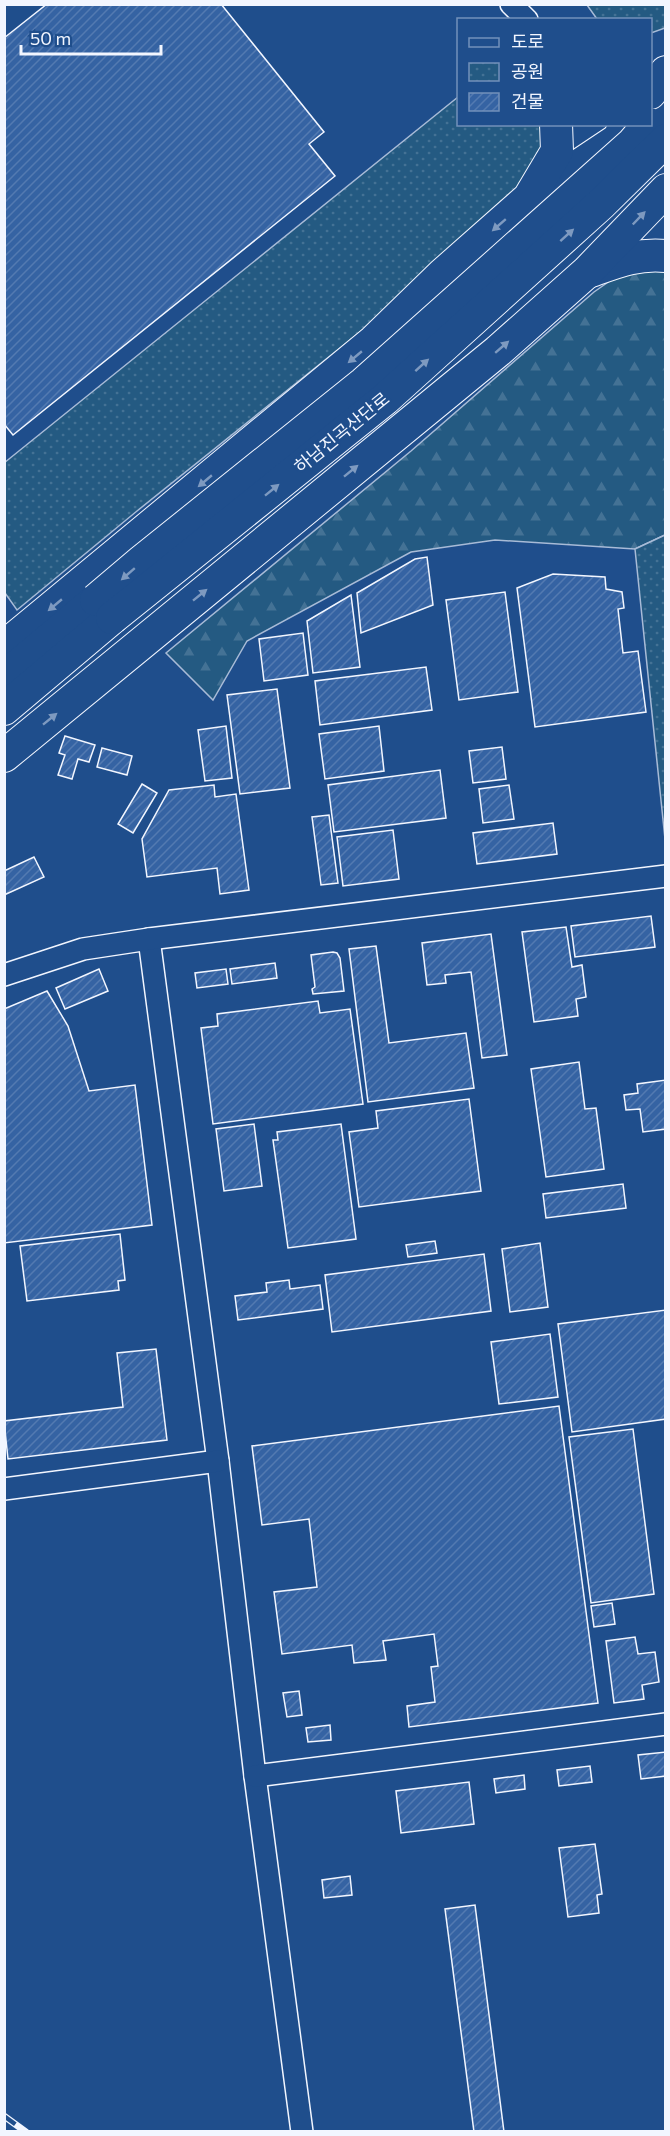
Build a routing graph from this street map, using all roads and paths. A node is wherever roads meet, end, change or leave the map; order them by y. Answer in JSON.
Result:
{"nodes":[{"id":1,"x":511,"y":4,"type":"edge"},
{"id":2,"x":525,"y":18,"type":"edge"},
{"id":3,"x":666,"y":57,"type":"edge"},
{"id":4,"x":652,"y":63,"type":"edge"},
{"id":5,"x":666,"y":72,"type":"edge"},
{"id":6,"x":652,"y":92,"type":"edge"},
{"id":7,"x":666,"y":105,"type":"edge"},
{"id":8,"x":652,"y":122,"type":"edge"},
{"id":9,"x":556,"y":126,"type":"edge"},
{"id":10,"x":648,"y":126,"type":"edge"},
{"id":11,"x":617,"y":130,"type":"edge"},
{"id":12,"x":666,"y":140,"type":"edge"},
{"id":13,"x":664,"y":194,"type":"edge"},
{"id":14,"x":530,"y":198,"type":"junction"},
{"id":15,"x":666,"y":256,"type":"edge"},
{"id":16,"x":587,"y":272,"type":"junction"},
{"id":17,"x":104,"y":609,"type":"junction"},
{"id":18,"x":4,"y":647,"type":"edge"},
{"id":19,"x":4,"y":677,"type":"edge"},
{"id":20,"x":4,"y":709,"type":"edge"},
{"id":21,"x":4,"y":756,"type":"edge"},
{"id":22,"x":666,"y":876,"type":"edge"},
{"id":23,"x":149,"y":939,"type":"junction"},
{"id":24,"x":4,"y":975,"type":"edge"},
{"id":25,"x":218,"y":1461,"type":"junction"},
{"id":26,"x":4,"y":1489,"type":"edge"},
{"id":27,"x":666,"y":1724,"type":"edge"},
{"id":28,"x":255,"y":1776,"type":"junction"},
{"id":29,"x":302,"y":2132,"type":"edge"}],
"edges":[{"from":1,"to":2,"type":"street"},
{"from":3,"to":4,"type":"highway"},
{"from":5,"to":6,"type":"highway"},
{"from":7,"to":8,"type":"highway","name":"하남진곡산단로"},
{"from":9,"to":14,"type":"highway"},
{"from":10,"to":17,"type":"highway","name":"하남진곡산단로","one_way":true,"bridge":true},
{"from":11,"to":13,"type":"street"},
{"from":11,"to":14,"type":"highway"},
{"from":17,"to":12,"type":"highway","name":"하남진곡산단로","one_way":true,"bridge":true},
{"from":16,"to":13,"type":"highway","one_way":true},
{"from":14,"to":18,"type":"highway","one_way":true},
{"from":15,"to":16,"type":"highway"},
{"from":21,"to":16,"type":"highway","one_way":true},
{"from":17,"to":19,"type":"highway","name":"하남진곡산단로"},
{"from":17,"to":20,"type":"highway","name":"하남진곡산단로"},
{"from":22,"to":23,"type":"street"},
{"from":23,"to":24,"type":"street"},
{"from":23,"to":25,"type":"street"},
{"from":25,"to":26,"type":"street"},
{"from":25,"to":28,"type":"street"},
{"from":27,"to":28,"type":"street"},
{"from":28,"to":29,"type":"street"}]}
